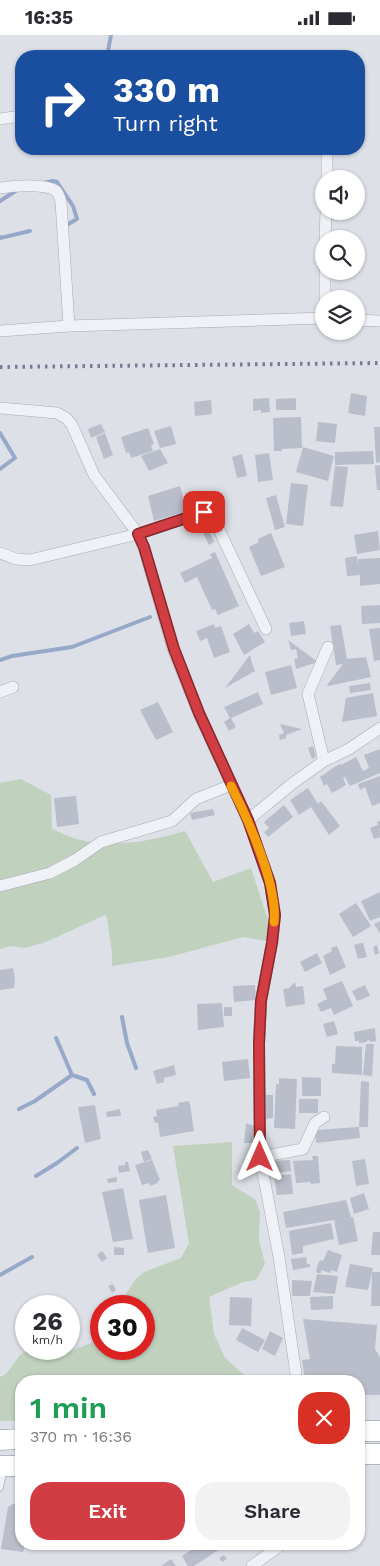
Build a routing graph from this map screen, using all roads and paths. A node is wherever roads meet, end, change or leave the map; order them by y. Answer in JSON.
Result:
{"nodes":[{"id":1,"x":15,"y":117,"type":"edge"},
{"id":2,"x":0,"y":119,"type":"edge"},
{"id":3,"x":326,"y":155,"type":"edge"},
{"id":4,"x":327,"y":170,"type":"edge"},
{"id":5,"x":0,"y":188,"type":"edge"},
{"id":6,"x":315,"y":318,"type":"edge"},
{"id":7,"x":365,"y":321,"type":"edge"},
{"id":8,"x":380,"y":321,"type":"edge"},
{"id":9,"x":69,"y":326,"type":"junction"},
{"id":10,"x":0,"y":331,"type":"edge"},
{"id":11,"x":0,"y":408,"type":"edge"},
{"id":12,"x":138,"y":534,"type":"junction"},
{"id":13,"x":0,"y":553,"type":"edge"},
{"id":14,"x":266,"y":629,"type":"dead end"},
{"id":15,"x":328,"y":647,"type":"dead end"},
{"id":16,"x":13,"y":687,"type":"dead end"},
{"id":17,"x":0,"y":692,"type":"edge"},
{"id":18,"x":380,"y":728,"type":"edge"},
{"id":19,"x":324,"y":761,"type":"junction"},
{"id":20,"x":231,"y":785,"type":"junction"},
{"id":21,"x":248,"y":820,"type":"junction"},
{"id":22,"x":0,"y":886,"type":"edge"},
{"id":23,"x":324,"y":1117,"type":"dead end"},
{"id":24,"x":260,"y":1157,"type":"junction"},
{"id":25,"x":296,"y":1375,"type":"edge"},
{"id":26,"x":365,"y":1431,"type":"edge"},
{"id":27,"x":380,"y":1431,"type":"edge"},
{"id":28,"x":0,"y":1439,"type":"edge"},
{"id":29,"x":15,"y":1439,"type":"edge"},
{"id":30,"x":365,"y":1454,"type":"edge"},
{"id":31,"x":380,"y":1454,"type":"edge"},
{"id":32,"x":9,"y":1466,"type":"edge"},
{"id":33,"x":0,"y":1488,"type":"edge"},
{"id":34,"x":274,"y":1550,"type":"edge"},
{"id":35,"x":252,"y":1566,"type":"edge"}],
"edges":[{"from":1,"to":2,"type":"street"},
{"from":3,"to":4,"type":"street"},
{"from":5,"to":9,"type":"street"},
{"from":6,"to":9,"type":"street"},
{"from":7,"to":8,"type":"street"},
{"from":9,"to":10,"type":"street"},
{"from":11,"to":12,"type":"street"},
{"from":12,"to":13,"type":"street"},
{"from":12,"to":14,"type":"street"},
{"from":12,"to":20,"type":"street"},
{"from":15,"to":19,"type":"street"},
{"from":16,"to":17,"type":"street"},
{"from":18,"to":19,"type":"street"},
{"from":19,"to":21,"type":"street"},
{"from":20,"to":21,"type":"street"},
{"from":20,"to":22,"type":"street"},
{"from":21,"to":24,"type":"street"},
{"from":23,"to":24,"type":"street"},
{"from":24,"to":25,"type":"street"},
{"from":26,"to":27,"type":"highway"},
{"from":28,"to":29,"type":"highway"},
{"from":30,"to":31,"type":"highway"},
{"from":32,"to":33,"type":"lane"},
{"from":34,"to":35,"type":"street"}]}
